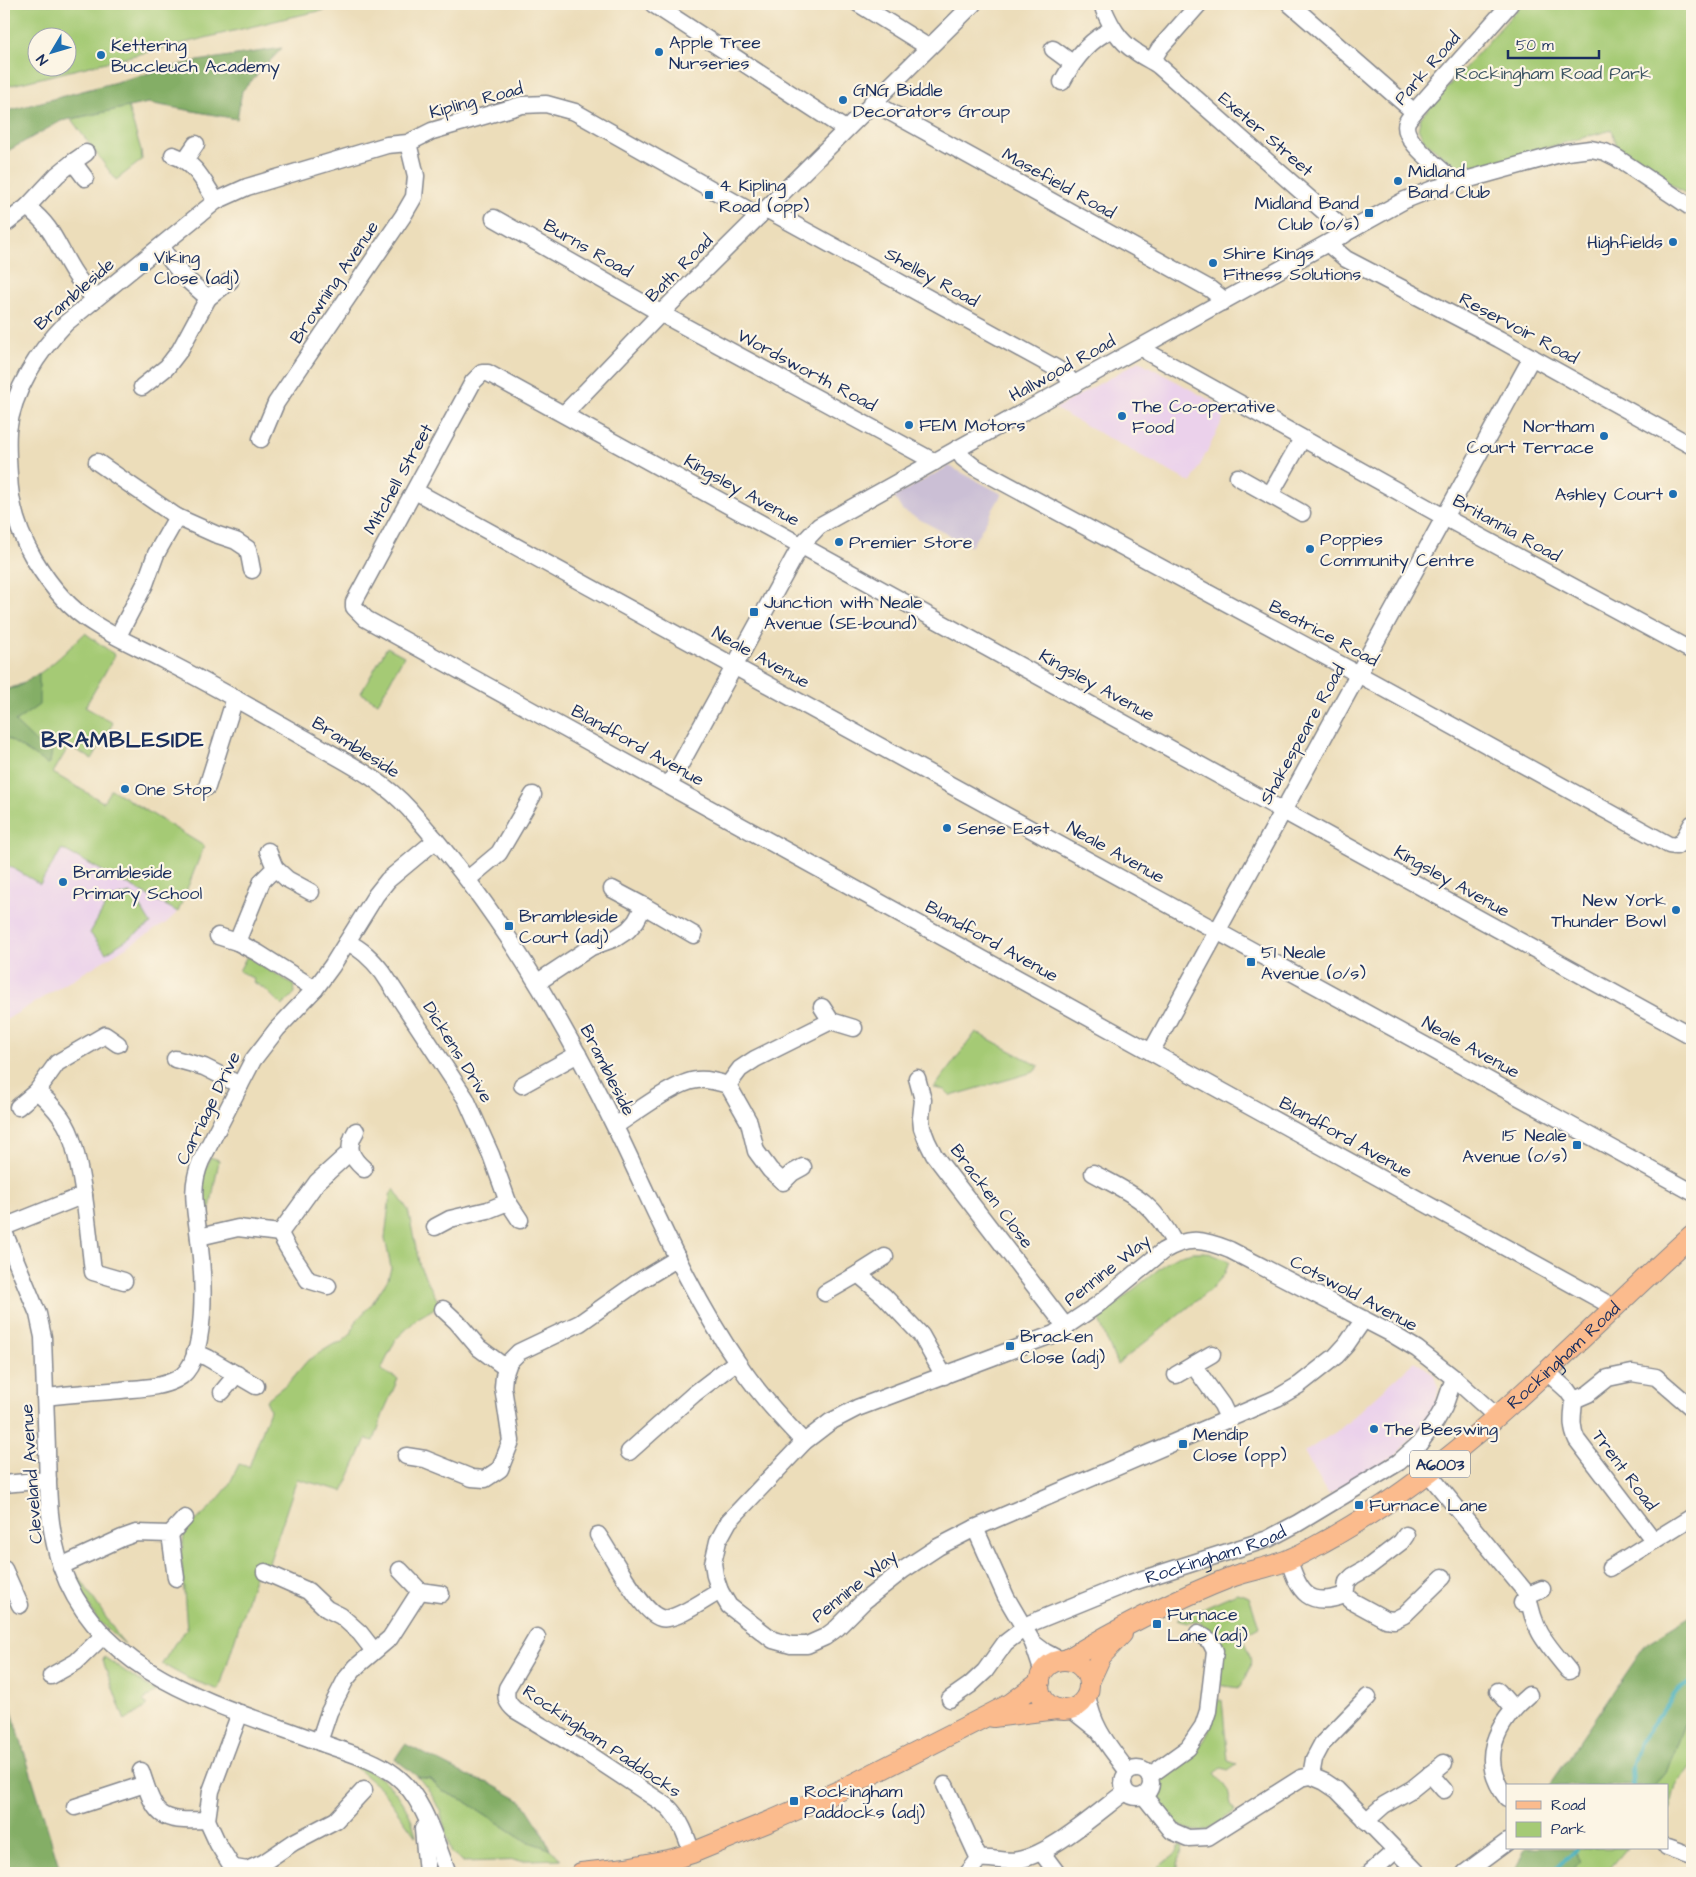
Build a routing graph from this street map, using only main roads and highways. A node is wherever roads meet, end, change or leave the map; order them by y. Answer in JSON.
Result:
{"nodes":[{"id":1,"x":1692,"y":1235,"type":"edge"},
{"id":2,"x":1138,"y":1619,"type":"junction"},
{"id":3,"x":1063,"y":1660,"type":"junction"},
{"id":4,"x":1041,"y":1678,"type":"junction"},
{"id":5,"x":1088,"y":1689,"type":"junction"},
{"id":6,"x":1064,"y":1709,"type":"junction"},
{"id":7,"x":981,"y":1719,"type":"junction"},
{"id":8,"x":581,"y":1873,"type":"edge"}],
"edges":[{"from":1,"to":2,"type":"main road","name":"Rockingham Road","number":"A6003"},
{"from":2,"to":3,"type":"main road","name":"Rockingham Road","number":"A6003"},
{"from":2,"to":5,"type":"main road","name":"Rockingham Road","number":"A6003"},
{"from":3,"to":4,"type":"main road"},
{"from":3,"to":5,"type":"main road"},
{"from":4,"to":6,"type":"main road"},
{"from":4,"to":7,"type":"main road"},
{"from":5,"to":6,"type":"main road"},
{"from":6,"to":7,"type":"main road"},
{"from":7,"to":8,"type":"main road"}]}
